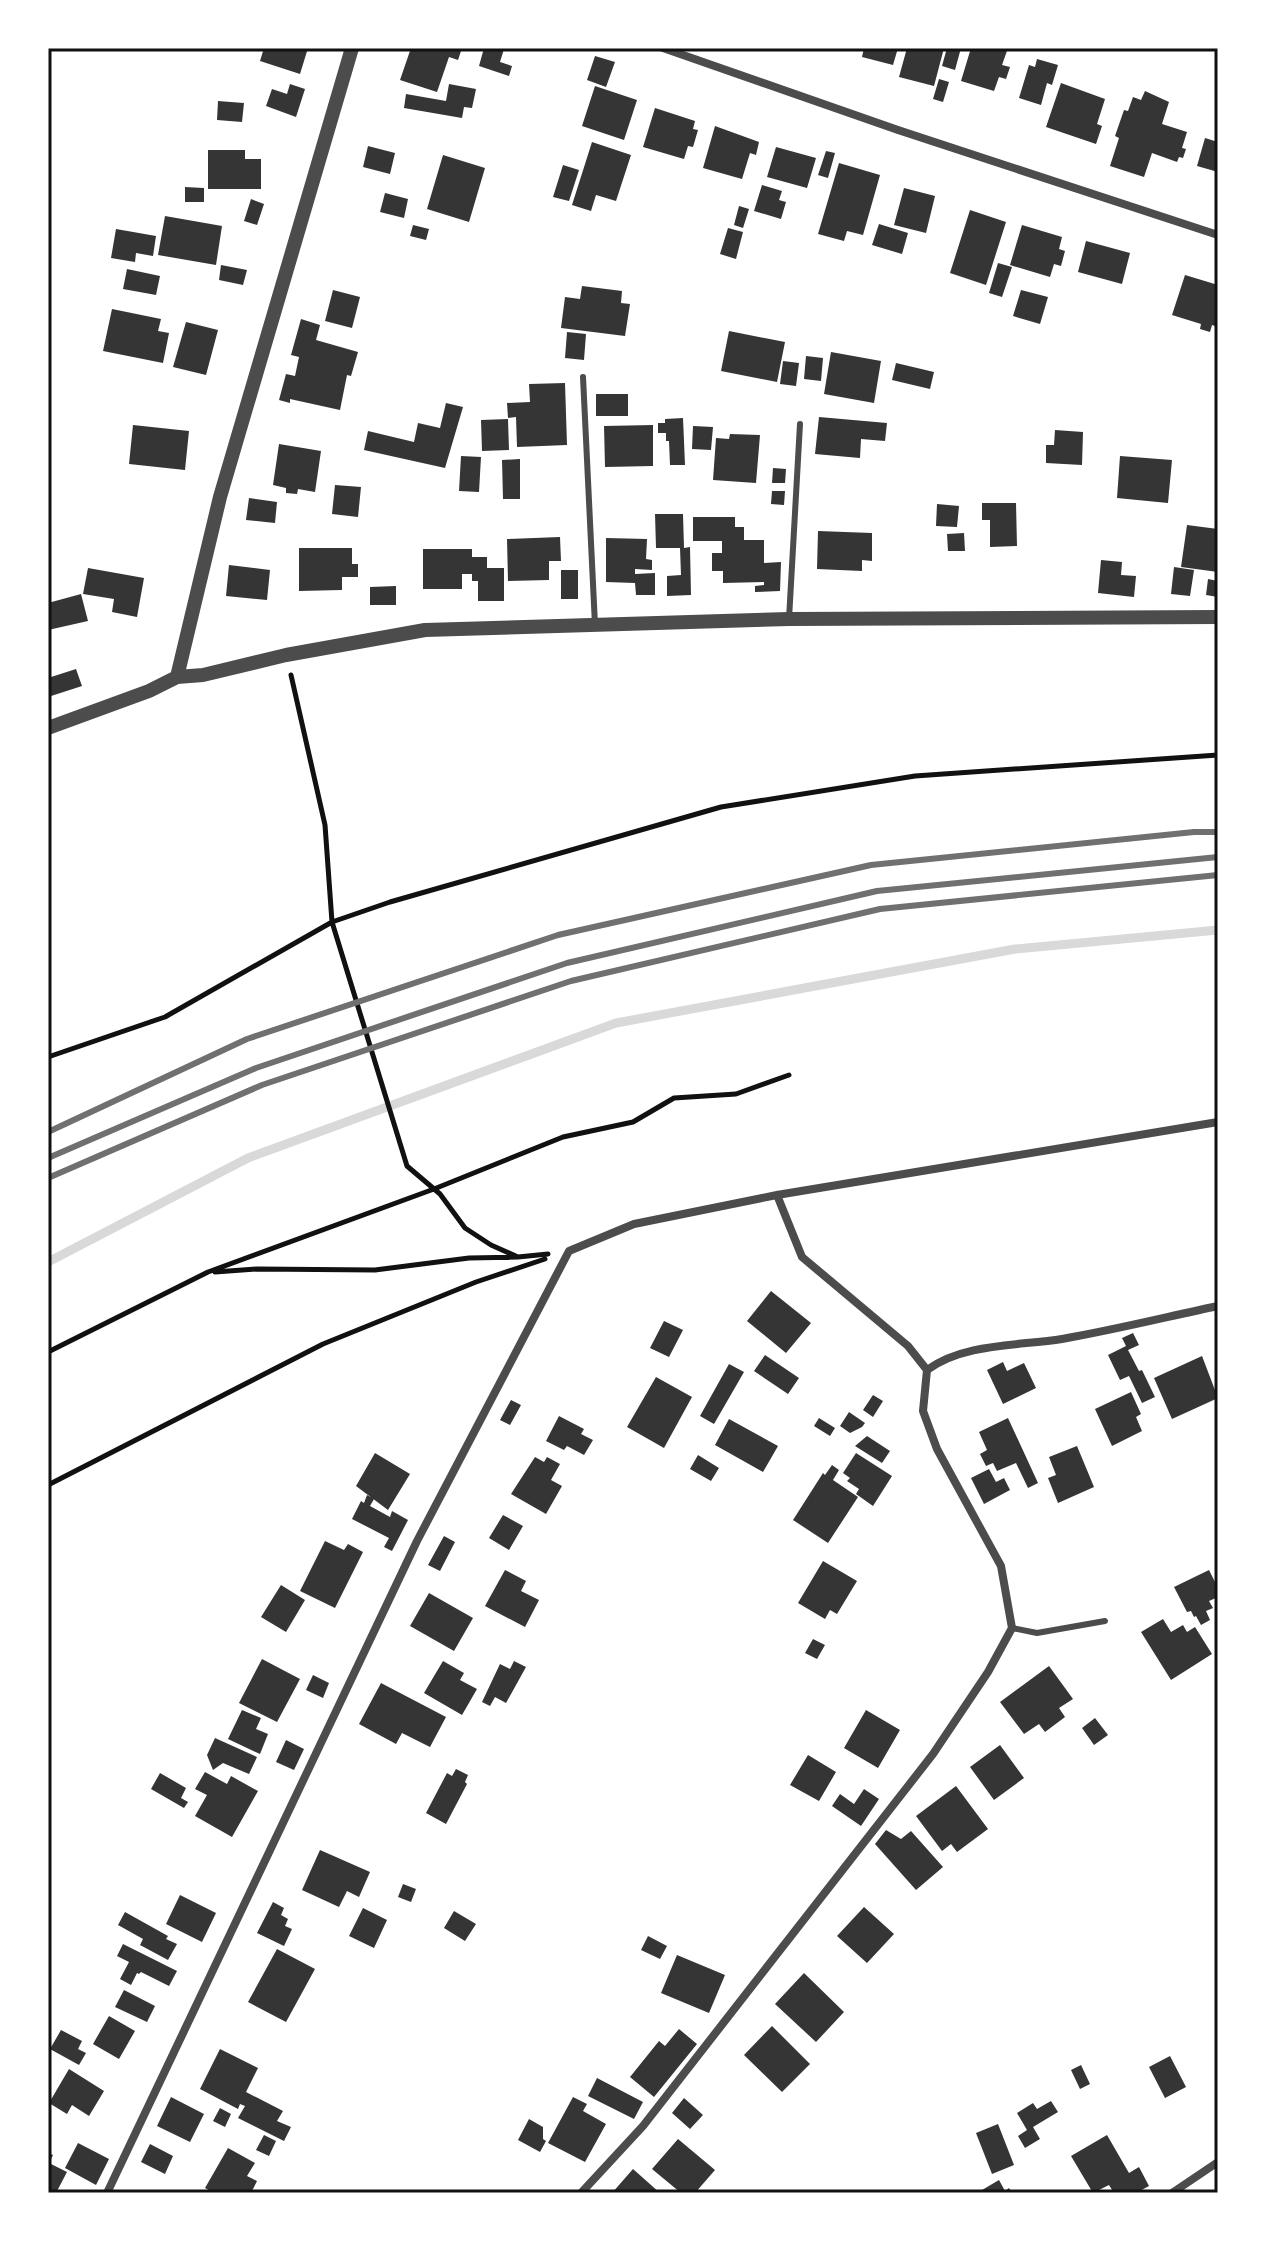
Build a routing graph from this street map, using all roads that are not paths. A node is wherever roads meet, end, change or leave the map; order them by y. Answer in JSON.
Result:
{"nodes":[{"id":1,"x":352,"y":48,"type":"edge"},
{"id":2,"x":663,"y":48,"type":"edge"},
{"id":3,"x":1218,"y":235,"type":"edge"},
{"id":4,"x":583,"y":377,"type":"dead end"},
{"id":5,"x":800,"y":424,"type":"dead end"},
{"id":6,"x":1218,"y":617,"type":"edge"},
{"id":7,"x":789,"y":619,"type":"junction"},
{"id":8,"x":595,"y":625,"type":"junction"},
{"id":9,"x":177,"y":677,"type":"junction"},
{"id":10,"x":48,"y":728,"type":"edge"},
{"id":11,"x":1218,"y":1122,"type":"edge"},
{"id":12,"x":777,"y":1195,"type":"junction"},
{"id":13,"x":1218,"y":1306,"type":"edge"},
{"id":14,"x":927,"y":1370,"type":"junction"},
{"id":15,"x":1105,"y":1621,"type":"dead end"},
{"id":16,"x":1012,"y":1628,"type":"junction"},
{"id":17,"x":1218,"y":2162,"type":"edge"},
{"id":18,"x":107,"y":2193,"type":"edge"},
{"id":19,"x":581,"y":2193,"type":"edge"},
{"id":20,"x":1172,"y":2193,"type":"edge"}],
"edges":[{"from":1,"to":9,"type":"street"},
{"from":2,"to":3,"type":"street"},
{"from":4,"to":8,"type":"lane"},
{"from":5,"to":7,"type":"lane"},
{"from":6,"to":7,"type":"street"},
{"from":7,"to":8,"type":"street"},
{"from":8,"to":9,"type":"street"},
{"from":9,"to":10,"type":"street"},
{"from":11,"to":12,"type":"street"},
{"from":12,"to":14,"type":"street"},
{"from":12,"to":18,"type":"street"},
{"from":13,"to":14,"type":"street"},
{"from":14,"to":16,"type":"street"},
{"from":15,"to":16,"type":"lane"},
{"from":16,"to":19,"type":"street"},
{"from":17,"to":20,"type":"street"}]}
